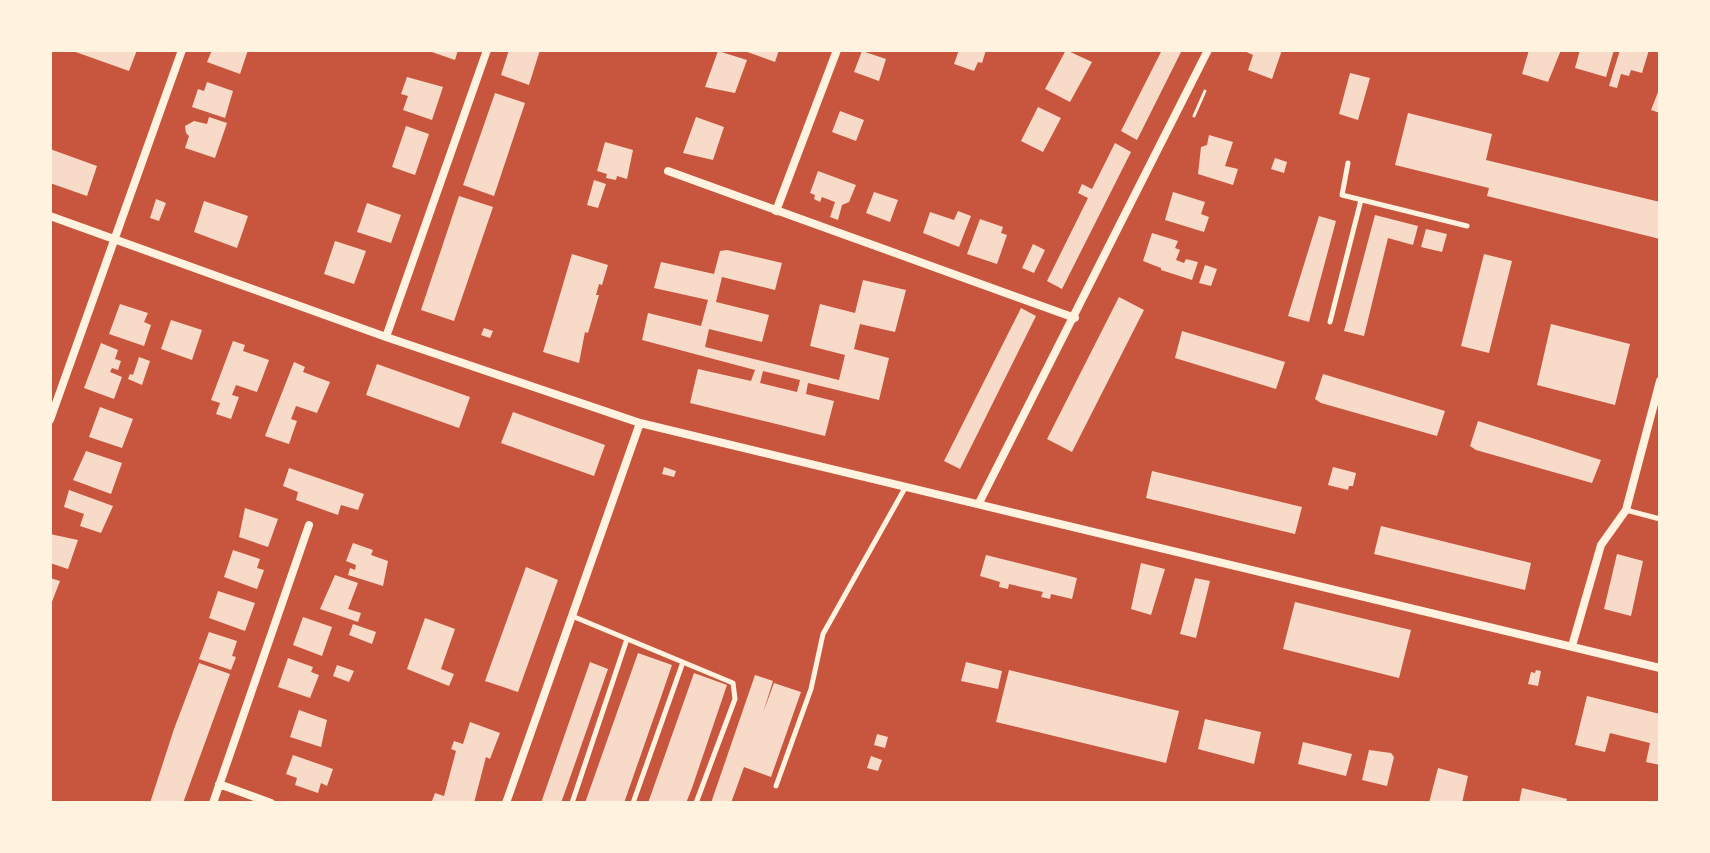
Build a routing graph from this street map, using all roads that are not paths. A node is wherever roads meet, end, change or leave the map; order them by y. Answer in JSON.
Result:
{"nodes":[{"id":1,"x":182,"y":50,"type":"edge"},
{"id":2,"x":487,"y":50,"type":"edge"},
{"id":3,"x":837,"y":50,"type":"edge"},
{"id":4,"x":1208,"y":50,"type":"edge"},
{"id":5,"x":1348,"y":163,"type":"dead end"},
{"id":6,"x":668,"y":171,"type":"dead end"},
{"id":7,"x":1361,"y":200,"type":"junction"},
{"id":8,"x":776,"y":211,"type":"junction"},
{"id":9,"x":50,"y":216,"type":"edge"},
{"id":10,"x":1467,"y":226,"type":"dead end"},
{"id":11,"x":114,"y":240,"type":"junction"},
{"id":12,"x":1075,"y":318,"type":"junction"},
{"id":13,"x":1330,"y":322,"type":"dead end"},
{"id":14,"x":386,"y":337,"type":"junction"},
{"id":15,"x":1660,"y":381,"type":"edge"},
{"id":16,"x":50,"y":420,"type":"edge"},
{"id":17,"x":640,"y":423,"type":"junction"},
{"id":18,"x":906,"y":486,"type":"junction"},
{"id":19,"x":979,"y":503,"type":"junction"},
{"id":20,"x":1626,"y":510,"type":"junction"},
{"id":21,"x":1660,"y":519,"type":"edge"},
{"id":22,"x":309,"y":525,"type":"dead end"},
{"id":23,"x":572,"y":616,"type":"junction"},
{"id":24,"x":627,"y":639,"type":"junction"},
{"id":25,"x":1572,"y":646,"type":"junction"},
{"id":26,"x":683,"y":662,"type":"junction"},
{"id":27,"x":1660,"y":668,"type":"edge"},
{"id":28,"x":219,"y":784,"type":"junction"},
{"id":29,"x":776,"y":786,"type":"dead end"},
{"id":30,"x":213,"y":803,"type":"edge"},
{"id":31,"x":271,"y":803,"type":"edge"},
{"id":32,"x":506,"y":803,"type":"edge"},
{"id":33,"x":572,"y":803,"type":"edge"},
{"id":34,"x":633,"y":803,"type":"edge"},
{"id":35,"x":696,"y":803,"type":"edge"}],
"edges":[{"from":1,"to":11,"type":"street"},
{"from":2,"to":14,"type":"street"},
{"from":3,"to":8,"type":"street"},
{"from":4,"to":12,"type":"street"},
{"from":5,"to":7,"type":"lane"},
{"from":6,"to":8,"type":"street"},
{"from":7,"to":10,"type":"lane"},
{"from":7,"to":13,"type":"lane"},
{"from":8,"to":12,"type":"street"},
{"from":9,"to":11,"type":"street"},
{"from":11,"to":14,"type":"street"},
{"from":11,"to":16,"type":"street"},
{"from":12,"to":19,"type":"street"},
{"from":14,"to":17,"type":"street"},
{"from":15,"to":20,"type":"street"},
{"from":17,"to":18,"type":"street"},
{"from":17,"to":23,"type":"street"},
{"from":18,"to":19,"type":"street"},
{"from":18,"to":29,"type":"lane"},
{"from":19,"to":25,"type":"street"},
{"from":20,"to":21,"type":"lane"},
{"from":20,"to":25,"type":"street"},
{"from":22,"to":28,"type":"street"},
{"from":23,"to":24,"type":"lane"},
{"from":23,"to":32,"type":"street"},
{"from":24,"to":26,"type":"lane"},
{"from":24,"to":33,"type":"lane"},
{"from":25,"to":27,"type":"street"},
{"from":26,"to":34,"type":"lane"},
{"from":26,"to":35,"type":"lane"},
{"from":28,"to":30,"type":"street"},
{"from":28,"to":31,"type":"street"}]}
